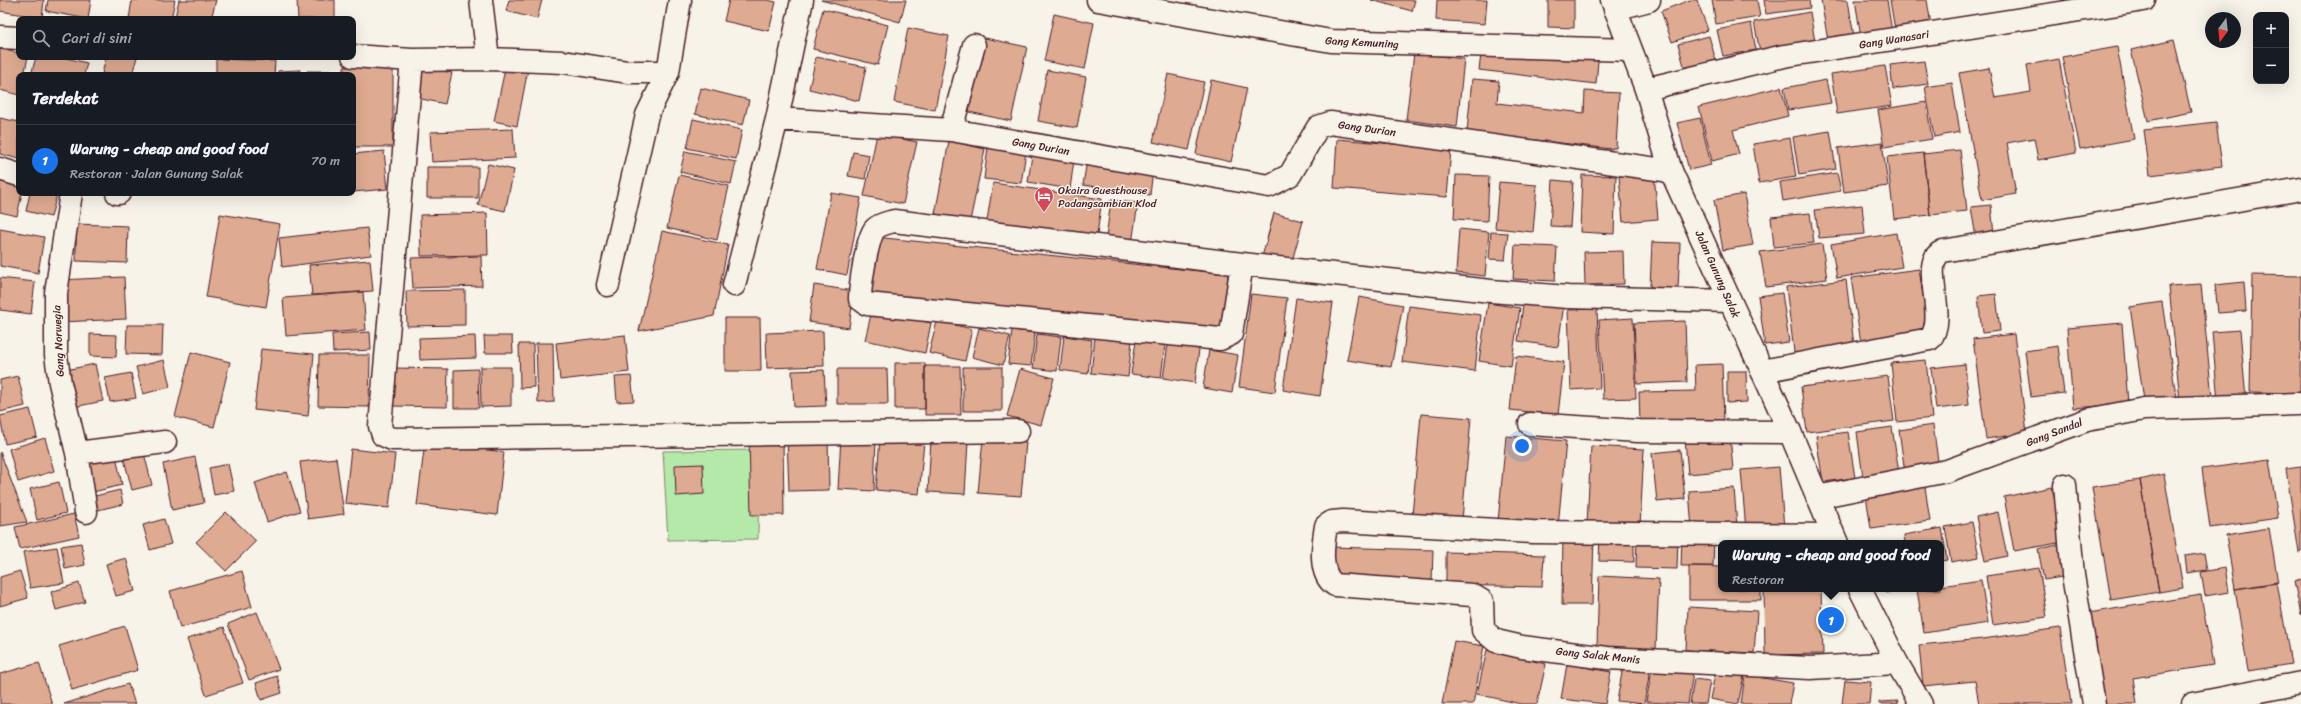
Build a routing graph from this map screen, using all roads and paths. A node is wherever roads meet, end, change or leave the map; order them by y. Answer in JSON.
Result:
{"nodes":[{"id":1,"x":481,"y":0,"type":"edge"},
{"id":2,"x":680,"y":0,"type":"edge"},
{"id":3,"x":802,"y":0,"type":"edge"},
{"id":4,"x":1098,"y":0,"type":"edge"},
{"id":5,"x":1649,"y":0,"type":"edge"},
{"id":6,"x":2144,"y":0,"type":"edge"},
{"id":7,"x":1613,"y":4,"type":"edge"},
{"id":8,"x":0,"y":36,"type":"edge"},
{"id":9,"x":16,"y":38,"type":"edge"},
{"id":10,"x":974,"y":45,"type":"dead end"},
{"id":11,"x":1630,"y":50,"type":"junction"},
{"id":12,"x":356,"y":56,"type":"edge"},
{"id":13,"x":488,"y":59,"type":"junction"},
{"id":14,"x":412,"y":60,"type":"junction"},
{"id":15,"x":668,"y":72,"type":"junction"},
{"id":16,"x":1646,"y":89,"type":"junction"},
{"id":17,"x":777,"y":119,"type":"junction"},
{"id":18,"x":951,"y":130,"type":"junction"},
{"id":19,"x":0,"y":170,"type":"edge"},
{"id":20,"x":1671,"y":171,"type":"junction"},
{"id":21,"x":16,"y":173,"type":"edge"},
{"id":22,"x":2301,"y":189,"type":"edge"},
{"id":23,"x":71,"y":196,"type":"edge"},
{"id":24,"x":1242,"y":264,"type":"junction"},
{"id":25,"x":608,"y":285,"type":"dead end"},
{"id":26,"x":734,"y":285,"type":"dead end"},
{"id":27,"x":1730,"y":301,"type":"junction"},
{"id":28,"x":1762,"y":371,"type":"junction"},
{"id":29,"x":2298,"y":404,"type":"dead end"},
{"id":30,"x":1530,"y":424,"type":"dead end"},
{"id":31,"x":1018,"y":431,"type":"dead end"},
{"id":32,"x":1790,"y":432,"type":"junction"},
{"id":33,"x":165,"y":442,"type":"dead end"},
{"id":34,"x":77,"y":453,"type":"junction"},
{"id":35,"x":2066,"y":485,"type":"dead end"},
{"id":36,"x":1817,"y":497,"type":"junction"},
{"id":37,"x":86,"y":512,"type":"dead end"},
{"id":38,"x":1835,"y":539,"type":"edge"},
{"id":39,"x":1861,"y":592,"type":"edge"},
{"id":40,"x":1896,"y":662,"type":"junction"},
{"id":41,"x":2301,"y":683,"type":"edge"},
{"id":42,"x":1921,"y":704,"type":"edge"},
{"id":43,"x":2094,"y":704,"type":"edge"},
{"id":44,"x":2193,"y":704,"type":"edge"}],
"edges":[{"from":1,"to":13,"type":"street"},
{"from":2,"to":15,"type":"street"},
{"from":3,"to":17,"type":"street"},
{"from":4,"to":11,"type":"street","name":"Gang Kemuning"},
{"from":5,"to":7,"type":"street"},
{"from":6,"to":16,"type":"street","name":"Gang Wanasari"},
{"from":7,"to":11,"type":"street","name":"Jalan Gunung Salak"},
{"from":8,"to":9,"type":"street"},
{"from":10,"to":18,"type":"street"},
{"from":11,"to":16,"type":"street","name":"Jalan Gunung Salak"},
{"from":12,"to":14,"type":"street"},
{"from":13,"to":14,"type":"street"},
{"from":13,"to":15,"type":"street"},
{"from":14,"to":31,"type":"street"},
{"from":15,"to":25,"type":"street"},
{"from":16,"to":20,"type":"street","name":"Jalan Gunung Salak"},
{"from":17,"to":18,"type":"street","name":"Gang Durian"},
{"from":17,"to":26,"type":"street"},
{"from":18,"to":20,"type":"street","name":"Gang Durian"},
{"from":19,"to":21,"type":"street"},
{"from":20,"to":27,"type":"street","name":"Jalan Gunung Salak"},
{"from":22,"to":28,"type":"street"},
{"from":23,"to":34,"type":"street","name":"Gang Norwegia"},
{"from":24,"to":24,"type":"street"},
{"from":24,"to":27,"type":"street"},
{"from":27,"to":28,"type":"street","name":"Jalan Gunung Salak"},
{"from":28,"to":32,"type":"street","name":"Jalan Gunung Salak"},
{"from":29,"to":36,"type":"street","name":"Gang Sandal"},
{"from":30,"to":32,"type":"street"},
{"from":32,"to":36,"type":"street","name":"Jalan Gunung Salak"},
{"from":33,"to":34,"type":"street"},
{"from":34,"to":37,"type":"street","name":"Gang Norwegia"},
{"from":35,"to":43,"type":"street"},
{"from":36,"to":38,"type":"street","name":"Jalan Gunung Salak"},
{"from":38,"to":40,"type":"street","name":"Gang Salak Manis"},
{"from":39,"to":40,"type":"street"},
{"from":40,"to":42,"type":"street"},
{"from":41,"to":44,"type":"street"}]}
